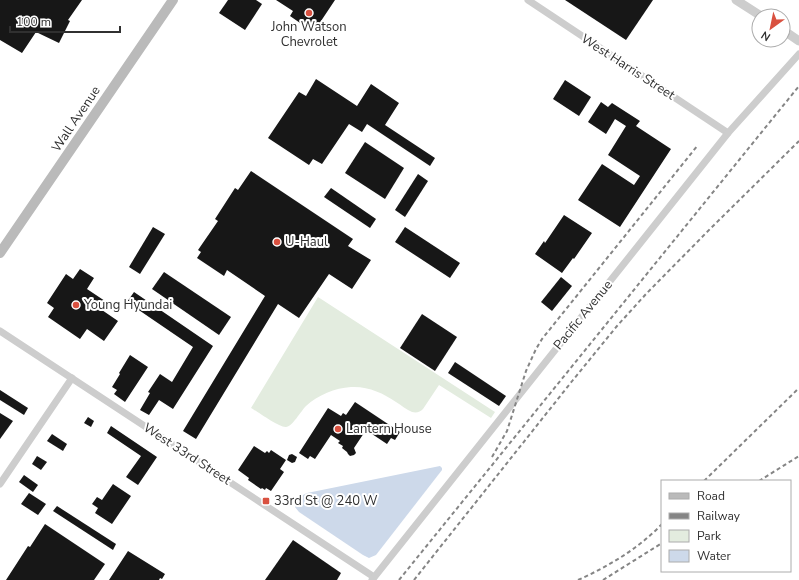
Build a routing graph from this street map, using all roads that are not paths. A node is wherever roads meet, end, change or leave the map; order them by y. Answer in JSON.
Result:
{"nodes":[{"id":1,"x":173,"y":0,"type":"edge"},
{"id":2,"x":528,"y":0,"type":"edge"},
{"id":3,"x":736,"y":0,"type":"edge"},
{"id":4,"x":751,"y":10,"type":"edge"},
{"id":5,"x":799,"y":54,"type":"edge"},
{"id":6,"x":728,"y":133,"type":"junction"},
{"id":7,"x":0,"y":253,"type":"edge"},
{"id":8,"x":0,"y":331,"type":"edge"},
{"id":9,"x":72,"y":378,"type":"junction"},
{"id":10,"x":0,"y":484,"type":"edge"},
{"id":11,"x":373,"y":579,"type":"edge"}],
"edges":[{"from":1,"to":7,"type":"main road","name":"Wall Avenue"},
{"from":2,"to":6,"type":"street","name":"West Harris Street"},
{"from":3,"to":4,"type":"street"},
{"from":5,"to":6,"type":"street","name":"Pacific Avenue"},
{"from":6,"to":11,"type":"street","name":"Pacific Avenue"},
{"from":8,"to":9,"type":"street","name":"West 33rd Street"},
{"from":9,"to":10,"type":"street"},
{"from":9,"to":11,"type":"street","name":"West 33rd Street"}]}
